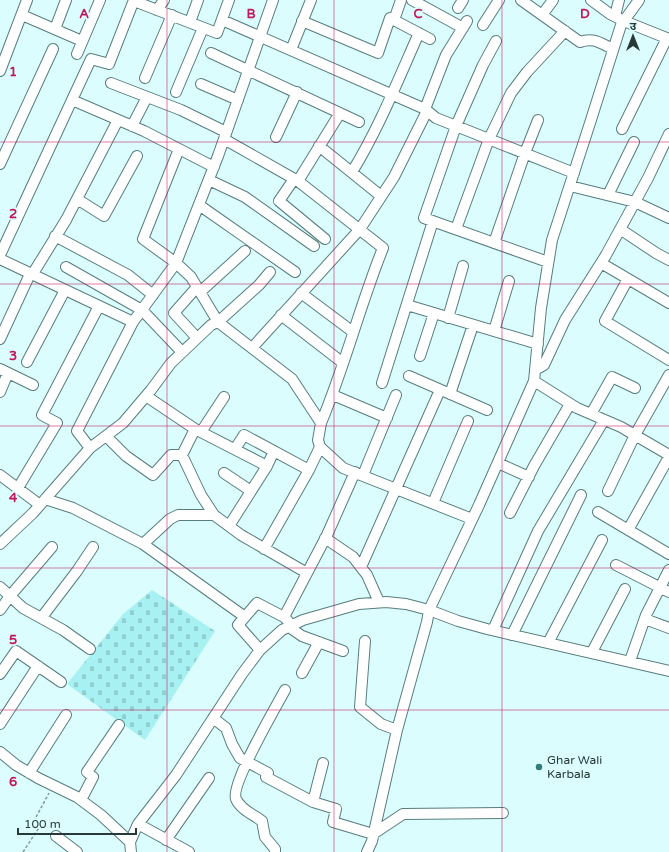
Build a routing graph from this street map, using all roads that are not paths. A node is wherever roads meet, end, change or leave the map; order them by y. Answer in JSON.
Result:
{"nodes":[{"id":1,"x":27,"y":0,"type":"edge"},
{"id":2,"x":66,"y":0,"type":"edge"},
{"id":3,"x":100,"y":0,"type":"edge"},
{"id":4,"x":134,"y":0,"type":"edge"},
{"id":5,"x":164,"y":0,"type":"edge"},
{"id":6,"x":198,"y":0,"type":"edge"},
{"id":7,"x":229,"y":0,"type":"edge"},
{"id":8,"x":273,"y":0,"type":"edge"},
{"id":9,"x":311,"y":0,"type":"edge"},
{"id":10,"x":401,"y":0,"type":"edge"},
{"id":11,"x":412,"y":0,"type":"edge"},
{"id":12,"x":499,"y":0,"type":"edge"},
{"id":13,"x":521,"y":0,"type":"edge"},
{"id":14,"x":553,"y":0,"type":"edge"},
{"id":15,"x":591,"y":0,"type":"edge"},
{"id":16,"x":619,"y":0,"type":"edge"},
{"id":17,"x":639,"y":0,"type":"edge"},
{"id":18,"x":157,"y":10,"type":"junction"},
{"id":19,"x":22,"y":15,"type":"junction"},
{"id":20,"x":172,"y":15,"type":"junction"},
{"id":21,"x":542,"y":15,"type":"junction"},
{"id":22,"x":619,"y":19,"type":"junction"},
{"id":23,"x":222,"y":20,"type":"junction"},
{"id":24,"x":394,"y":20,"type":"junction"},
{"id":25,"x":302,"y":21,"type":"junction"},
{"id":26,"x":190,"y":22,"type":"junction"},
{"id":27,"x":483,"y":25,"type":"dead end"},
{"id":28,"x":203,"y":28,"type":"junction"},
{"id":29,"x":55,"y":29,"type":"junction"},
{"id":30,"x":565,"y":31,"type":"junction"},
{"id":31,"x":419,"y":33,"type":"junction"},
{"id":32,"x":260,"y":36,"type":"junction"},
{"id":33,"x":430,"y":39,"type":"dead end"},
{"id":34,"x":668,"y":39,"type":"edge"},
{"id":35,"x":82,"y":41,"type":"junction"},
{"id":36,"x":496,"y":41,"type":"dead end"},
{"id":37,"x":53,"y":49,"type":"dead end"},
{"id":38,"x":613,"y":49,"type":"junction"},
{"id":39,"x":291,"y":50,"type":"junction"},
{"id":40,"x":212,"y":53,"type":"dead end"},
{"id":41,"x":77,"y":54,"type":"dead end"},
{"id":42,"x":248,"y":70,"type":"junction"},
{"id":43,"x":0,"y":71,"type":"edge"},
{"id":44,"x":145,"y":78,"type":"dead end"},
{"id":45,"x":111,"y":83,"type":"dead end"},
{"id":46,"x":201,"y":84,"type":"dead end"},
{"id":47,"x":176,"y":92,"type":"dead end"},
{"id":48,"x":296,"y":92,"type":"junction"},
{"id":49,"x":391,"y":94,"type":"junction"},
{"id":50,"x":147,"y":97,"type":"junction"},
{"id":51,"x":72,"y":100,"type":"junction"},
{"id":52,"x":238,"y":100,"type":"junction"},
{"id":53,"x":426,"y":110,"type":"junction"},
{"id":54,"x":340,"y":113,"type":"junction"},
{"id":55,"x":118,"y":120,"type":"junction"},
{"id":56,"x":538,"y":120,"type":"dead end"},
{"id":57,"x":359,"y":122,"type":"dead end"},
{"id":58,"x":132,"y":126,"type":"junction"},
{"id":59,"x":456,"y":126,"type":"junction"},
{"id":60,"x":622,"y":129,"type":"dead end"},
{"id":61,"x":669,"y":134,"type":"edge"},
{"id":62,"x":225,"y":136,"type":"junction"},
{"id":63,"x":276,"y":136,"type":"dead end"},
{"id":64,"x":488,"y":139,"type":"junction"},
{"id":65,"x":634,"y":142,"type":"dead end"},
{"id":66,"x":319,"y":146,"type":"junction"},
{"id":67,"x":179,"y":149,"type":"junction"},
{"id":68,"x":525,"y":154,"type":"junction"},
{"id":69,"x":664,"y":154,"type":"edge"},
{"id":70,"x":137,"y":156,"type":"dead end"},
{"id":71,"x":0,"y":164,"type":"edge"},
{"id":72,"x":214,"y":167,"type":"junction"},
{"id":73,"x":352,"y":172,"type":"junction"},
{"id":74,"x":574,"y":173,"type":"junction"},
{"id":75,"x":209,"y":180,"type":"junction"},
{"id":76,"x":296,"y":180,"type":"junction"},
{"id":77,"x":570,"y":186,"type":"junction"},
{"id":78,"x":608,"y":195,"type":"junction"},
{"id":79,"x":382,"y":196,"type":"junction"},
{"id":80,"x":77,"y":198,"type":"junction"},
{"id":81,"x":635,"y":202,"type":"junction"},
{"id":82,"x":199,"y":205,"type":"junction"},
{"id":83,"x":669,"y":218,"type":"edge"},
{"id":84,"x":433,"y":221,"type":"junction"},
{"id":85,"x":360,"y":229,"type":"junction"},
{"id":86,"x":456,"y":229,"type":"junction"},
{"id":87,"x":620,"y":229,"type":"junction"},
{"id":88,"x":55,"y":236,"type":"junction"},
{"id":89,"x":325,"y":239,"type":"dead end"},
{"id":90,"x":494,"y":243,"type":"junction"},
{"id":91,"x":314,"y":246,"type":"dead end"},
{"id":92,"x":245,"y":251,"type":"dead end"},
{"id":93,"x":0,"y":255,"type":"edge"},
{"id":94,"x":0,"y":259,"type":"edge"},
{"id":95,"x":669,"y":260,"type":"edge"},
{"id":96,"x":548,"y":262,"type":"junction"},
{"id":97,"x":176,"y":263,"type":"junction"},
{"id":98,"x":601,"y":263,"type":"junction"},
{"id":99,"x":464,"y":266,"type":"dead end"},
{"id":100,"x":66,"y":267,"type":"dead end"},
{"id":101,"x":270,"y":272,"type":"dead end"},
{"id":102,"x":295,"y":272,"type":"dead end"},
{"id":103,"x":31,"y":274,"type":"junction"},
{"id":104,"x":628,"y":279,"type":"junction"},
{"id":105,"x":509,"y":281,"type":"dead end"},
{"id":106,"x":65,"y":290,"type":"junction"},
{"id":107,"x":198,"y":290,"type":"junction"},
{"id":108,"x":301,"y":293,"type":"junction"},
{"id":109,"x":153,"y":295,"type":"junction"},
{"id":110,"x":669,"y":303,"type":"edge"},
{"id":111,"x":407,"y":305,"type":"junction"},
{"id":112,"x":99,"y":306,"type":"junction"},
{"id":113,"x":142,"y":310,"type":"junction"},
{"id":114,"x":434,"y":313,"type":"junction"},
{"id":115,"x":281,"y":315,"type":"junction"},
{"id":116,"x":448,"y":318,"type":"junction"},
{"id":117,"x":133,"y":322,"type":"junction"},
{"id":118,"x":218,"y":322,"type":"junction"},
{"id":119,"x":473,"y":325,"type":"junction"},
{"id":120,"x":494,"y":331,"type":"junction"},
{"id":121,"x":1,"y":332,"type":"edge"},
{"id":122,"x":353,"y":332,"type":"junction"},
{"id":123,"x":197,"y":338,"type":"junction"},
{"id":124,"x":538,"y":344,"type":"junction"},
{"id":125,"x":252,"y":348,"type":"junction"},
{"id":126,"x":182,"y":352,"type":"junction"},
{"id":127,"x":420,"y":356,"type":"dead end"},
{"id":128,"x":669,"y":360,"type":"edge"},
{"id":129,"x":27,"y":362,"type":"dead end"},
{"id":130,"x":343,"y":363,"type":"junction"},
{"id":131,"x":535,"y":370,"type":"junction"},
{"id":132,"x":4,"y":371,"type":"edge"},
{"id":133,"x":409,"y":376,"type":"dead end"},
{"id":134,"x":668,"y":380,"type":"edge"},
{"id":135,"x":534,"y":381,"type":"junction"},
{"id":136,"x":382,"y":382,"type":"dead end"},
{"id":137,"x":33,"y":385,"type":"dead end"},
{"id":138,"x":635,"y":388,"type":"dead end"},
{"id":139,"x":0,"y":392,"type":"edge"},
{"id":140,"x":445,"y":392,"type":"junction"},
{"id":141,"x":332,"y":394,"type":"junction"},
{"id":142,"x":396,"y":395,"type":"dead end"},
{"id":143,"x":146,"y":396,"type":"junction"},
{"id":144,"x":224,"y":397,"type":"dead end"},
{"id":145,"x":570,"y":404,"type":"junction"},
{"id":146,"x":487,"y":410,"type":"dead end"},
{"id":147,"x":591,"y":414,"type":"junction"},
{"id":148,"x":387,"y":418,"type":"junction"},
{"id":149,"x":604,"y":420,"type":"junction"},
{"id":150,"x":468,"y":421,"type":"dead end"},
{"id":151,"x":321,"y":423,"type":"junction"},
{"id":152,"x":198,"y":430,"type":"junction"},
{"id":153,"x":635,"y":435,"type":"junction"},
{"id":154,"x":106,"y":436,"type":"junction"},
{"id":155,"x":320,"y":447,"type":"junction"},
{"id":156,"x":90,"y":448,"type":"junction"},
{"id":157,"x":235,"y":450,"type":"junction"},
{"id":158,"x":274,"y":451,"type":"junction"},
{"id":159,"x":668,"y":452,"type":"edge"},
{"id":160,"x":182,"y":455,"type":"junction"},
{"id":161,"x":498,"y":462,"type":"junction"},
{"id":162,"x":267,"y":466,"type":"junction"},
{"id":163,"x":309,"y":470,"type":"junction"},
{"id":164,"x":224,"y":473,"type":"dead end"},
{"id":165,"x":359,"y":474,"type":"junction"},
{"id":166,"x":0,"y":475,"type":"edge"},
{"id":167,"x":529,"y":477,"type":"junction"},
{"id":168,"x":18,"y":488,"type":"junction"},
{"id":169,"x":396,"y":489,"type":"junction"},
{"id":170,"x":251,"y":491,"type":"junction"},
{"id":171,"x":608,"y":491,"type":"dead end"},
{"id":172,"x":581,"y":495,"type":"dead end"},
{"id":173,"x":43,"y":502,"type":"junction"},
{"id":174,"x":433,"y":503,"type":"junction"},
{"id":175,"x":598,"y":512,"type":"dead end"},
{"id":176,"x":510,"y":513,"type":"dead end"},
{"id":177,"x":214,"y":515,"type":"junction"},
{"id":178,"x":472,"y":519,"type":"junction"},
{"id":179,"x":229,"y":526,"type":"junction"},
{"id":180,"x":628,"y":530,"type":"junction"},
{"id":181,"x":325,"y":538,"type":"junction"},
{"id":182,"x":602,"y":540,"type":"dead end"},
{"id":183,"x":0,"y":544,"type":"edge"},
{"id":184,"x":143,"y":544,"type":"junction"},
{"id":185,"x":52,"y":547,"type":"dead end"},
{"id":186,"x":92,"y":547,"type":"dead end"},
{"id":187,"x":264,"y":548,"type":"junction"},
{"id":188,"x":669,"y":554,"type":"edge"},
{"id":189,"x":616,"y":566,"type":"dead end"},
{"id":190,"x":361,"y":567,"type":"junction"},
{"id":191,"x":669,"y":570,"type":"edge"},
{"id":192,"x":307,"y":573,"type":"junction"},
{"id":193,"x":0,"y":588,"type":"edge"},
{"id":194,"x":625,"y":589,"type":"dead end"},
{"id":195,"x":664,"y":590,"type":"edge"},
{"id":196,"x":10,"y":596,"type":"junction"},
{"id":197,"x":379,"y":602,"type":"junction"},
{"id":198,"x":0,"y":610,"type":"edge"},
{"id":199,"x":429,"y":610,"type":"junction"},
{"id":200,"x":245,"y":616,"type":"junction"},
{"id":201,"x":284,"y":616,"type":"junction"},
{"id":202,"x":42,"y":617,"type":"junction"},
{"id":203,"x":645,"y":619,"type":"junction"},
{"id":204,"x":291,"y":626,"type":"junction"},
{"id":205,"x":669,"y":628,"type":"edge"},
{"id":206,"x":493,"y":630,"type":"junction"},
{"id":207,"x":512,"y":634,"type":"junction"},
{"id":208,"x":365,"y":640,"type":"dead end"},
{"id":209,"x":319,"y":642,"type":"junction"},
{"id":210,"x":548,"y":643,"type":"junction"},
{"id":211,"x":90,"y":649,"type":"dead end"},
{"id":212,"x":260,"y":650,"type":"junction"},
{"id":213,"x":343,"y":651,"type":"dead end"},
{"id":214,"x":592,"y":652,"type":"junction"},
{"id":215,"x":630,"y":661,"type":"junction"},
{"id":216,"x":38,"y":666,"type":"junction"},
{"id":217,"x":669,"y":671,"type":"edge"},
{"id":218,"x":302,"y":673,"type":"dead end"},
{"id":219,"x":0,"y":674,"type":"edge"},
{"id":220,"x":61,"y":682,"type":"dead end"},
{"id":221,"x":285,"y":690,"type":"dead end"},
{"id":222,"x":66,"y":714,"type":"dead end"},
{"id":223,"x":213,"y":718,"type":"junction"},
{"id":224,"x":0,"y":724,"type":"edge"},
{"id":225,"x":119,"y":725,"type":"dead end"},
{"id":226,"x":398,"y":730,"type":"junction"},
{"id":227,"x":0,"y":752,"type":"edge"},
{"id":228,"x":247,"y":762,"type":"junction"},
{"id":229,"x":323,"y":763,"type":"dead end"},
{"id":230,"x":29,"y":773,"type":"junction"},
{"id":231,"x":210,"y":778,"type":"dead end"},
{"id":232,"x":81,"y":800,"type":"junction"},
{"id":233,"x":313,"y":802,"type":"junction"},
{"id":234,"x":503,"y":813,"type":"dead end"},
{"id":235,"x":138,"y":824,"type":"junction"},
{"id":236,"x":373,"y":834,"type":"junction"},
{"id":237,"x":56,"y":836,"type":"dead end"},
{"id":238,"x":166,"y":840,"type":"junction"},
{"id":239,"x":130,"y":847,"type":"edge"},
{"id":240,"x":77,"y":852,"type":"edge"},
{"id":241,"x":189,"y":852,"type":"edge"},
{"id":242,"x":275,"y":852,"type":"edge"},
{"id":243,"x":368,"y":852,"type":"edge"}],
"edges":[{"from":1,"to":19,"type":"street"},
{"from":2,"to":29,"type":"street"},
{"from":3,"to":35,"type":"street"},
{"from":4,"to":18,"type":"street"},
{"from":4,"to":51,"type":"street"},
{"from":5,"to":18,"type":"street"},
{"from":6,"to":26,"type":"street"},
{"from":7,"to":23,"type":"street"},
{"from":8,"to":32,"type":"street"},
{"from":9,"to":25,"type":"street"},
{"from":10,"to":24,"type":"street"},
{"from":11,"to":53,"type":"street"},
{"from":12,"to":27,"type":"street"},
{"from":13,"to":21,"type":"street"},
{"from":14,"to":21,"type":"street"},
{"from":15,"to":22,"type":"street"},
{"from":16,"to":22,"type":"street"},
{"from":17,"to":22,"type":"street"},
{"from":18,"to":20,"type":"street"},
{"from":19,"to":29,"type":"street"},
{"from":19,"to":43,"type":"street"},
{"from":20,"to":26,"type":"street"},
{"from":20,"to":44,"type":"street"},
{"from":21,"to":30,"type":"street"},
{"from":22,"to":34,"type":"street"},
{"from":22,"to":38,"type":"street"},
{"from":23,"to":28,"type":"street"},
{"from":23,"to":32,"type":"street"},
{"from":24,"to":25,"type":"street"},
{"from":24,"to":31,"type":"street"},
{"from":25,"to":39,"type":"street"},
{"from":26,"to":28,"type":"street"},
{"from":28,"to":47,"type":"street"},
{"from":29,"to":35,"type":"street"},
{"from":30,"to":38,"type":"street"},
{"from":30,"to":64,"type":"street"},
{"from":31,"to":33,"type":"street"},
{"from":31,"to":49,"type":"street"},
{"from":32,"to":39,"type":"street"},
{"from":32,"to":42,"type":"street"},
{"from":34,"to":60,"type":"street"},
{"from":35,"to":41,"type":"street"},
{"from":36,"to":59,"type":"street"},
{"from":37,"to":71,"type":"street"},
{"from":38,"to":74,"type":"street"},
{"from":39,"to":49,"type":"street"},
{"from":40,"to":42,"type":"street"},
{"from":42,"to":48,"type":"street"},
{"from":42,"to":52,"type":"street"},
{"from":45,"to":50,"type":"street"},
{"from":46,"to":52,"type":"street"},
{"from":48,"to":54,"type":"street"},
{"from":48,"to":63,"type":"street"},
{"from":49,"to":53,"type":"street"},
{"from":49,"to":73,"type":"street"},
{"from":50,"to":58,"type":"street"},
{"from":50,"to":62,"type":"street"},
{"from":51,"to":55,"type":"street"},
{"from":51,"to":93,"type":"street"},
{"from":52,"to":62,"type":"street"},
{"from":53,"to":59,"type":"street"},
{"from":53,"to":79,"type":"street"},
{"from":54,"to":57,"type":"street"},
{"from":54,"to":66,"type":"street"},
{"from":55,"to":58,"type":"street"},
{"from":55,"to":80,"type":"street"},
{"from":56,"to":68,"type":"street"},
{"from":58,"to":67,"type":"street"},
{"from":59,"to":64,"type":"street"},
{"from":59,"to":84,"type":"street"},
{"from":61,"to":69,"type":"street"},
{"from":62,"to":72,"type":"street"},
{"from":62,"to":76,"type":"street"},
{"from":64,"to":68,"type":"street"},
{"from":64,"to":86,"type":"street"},
{"from":65,"to":78,"type":"street"},
{"from":66,"to":73,"type":"street"},
{"from":66,"to":76,"type":"street"},
{"from":67,"to":72,"type":"street"},
{"from":67,"to":97,"type":"street"},
{"from":68,"to":74,"type":"street"},
{"from":68,"to":90,"type":"street"},
{"from":69,"to":81,"type":"street"},
{"from":70,"to":80,"type":"street"},
{"from":72,"to":75,"type":"street"},
{"from":73,"to":79,"type":"street"},
{"from":74,"to":77,"type":"street"},
{"from":75,"to":82,"type":"street"},
{"from":75,"to":91,"type":"street"},
{"from":76,"to":85,"type":"street"},
{"from":76,"to":89,"type":"street"},
{"from":77,"to":78,"type":"street"},
{"from":77,"to":96,"type":"street"},
{"from":78,"to":81,"type":"street"},
{"from":79,"to":85,"type":"street"},
{"from":80,"to":88,"type":"street"},
{"from":81,"to":83,"type":"street"},
{"from":81,"to":87,"type":"street"},
{"from":82,"to":97,"type":"street"},
{"from":82,"to":102,"type":"street"},
{"from":84,"to":86,"type":"street"},
{"from":84,"to":111,"type":"street"},
{"from":85,"to":108,"type":"street"},
{"from":85,"to":122,"type":"street"},
{"from":86,"to":90,"type":"street"},
{"from":87,"to":95,"type":"street"},
{"from":87,"to":98,"type":"street"},
{"from":88,"to":103,"type":"street"},
{"from":88,"to":109,"type":"street"},
{"from":90,"to":96,"type":"street"},
{"from":92,"to":107,"type":"street"},
{"from":94,"to":103,"type":"street"},
{"from":96,"to":124,"type":"street"},
{"from":97,"to":107,"type":"street"},
{"from":97,"to":109,"type":"street"},
{"from":98,"to":104,"type":"street"},
{"from":98,"to":131,"type":"street"},
{"from":99,"to":116,"type":"street"},
{"from":100,"to":113,"type":"street"},
{"from":101,"to":118,"type":"street"},
{"from":103,"to":106,"type":"street"},
{"from":103,"to":121,"type":"street"},
{"from":104,"to":110,"type":"street"},
{"from":104,"to":128,"type":"street"},
{"from":105,"to":120,"type":"street"},
{"from":106,"to":112,"type":"street"},
{"from":106,"to":129,"type":"street"},
{"from":107,"to":118,"type":"street"},
{"from":107,"to":123,"type":"street"},
{"from":108,"to":115,"type":"street"},
{"from":108,"to":122,"type":"street"},
{"from":109,"to":113,"type":"street"},
{"from":111,"to":114,"type":"street"},
{"from":111,"to":136,"type":"street"},
{"from":112,"to":117,"type":"street"},
{"from":112,"to":168,"type":"street"},
{"from":113,"to":117,"type":"street"},
{"from":113,"to":126,"type":"street"},
{"from":114,"to":116,"type":"street"},
{"from":114,"to":127,"type":"street"},
{"from":115,"to":125,"type":"street"},
{"from":115,"to":130,"type":"street"},
{"from":116,"to":119,"type":"street"},
{"from":117,"to":156,"type":"street"},
{"from":118,"to":123,"type":"street"},
{"from":118,"to":125,"type":"street"},
{"from":119,"to":120,"type":"street"},
{"from":119,"to":140,"type":"street"},
{"from":120,"to":124,"type":"street"},
{"from":122,"to":130,"type":"street"},
{"from":123,"to":126,"type":"street"},
{"from":124,"to":131,"type":"street"},
{"from":125,"to":151,"type":"street"},
{"from":126,"to":143,"type":"street"},
{"from":130,"to":141,"type":"street"},
{"from":131,"to":135,"type":"street"},
{"from":132,"to":137,"type":"street"},
{"from":132,"to":139,"type":"street"},
{"from":133,"to":140,"type":"street"},
{"from":134,"to":153,"type":"street"},
{"from":135,"to":145,"type":"street"},
{"from":135,"to":161,"type":"street"},
{"from":138,"to":147,"type":"street"},
{"from":140,"to":146,"type":"street"},
{"from":140,"to":169,"type":"street"},
{"from":141,"to":148,"type":"street"},
{"from":141,"to":151,"type":"street"},
{"from":142,"to":148,"type":"street"},
{"from":143,"to":152,"type":"street"},
{"from":143,"to":154,"type":"street"},
{"from":144,"to":152,"type":"street"},
{"from":145,"to":147,"type":"street"},
{"from":145,"to":167,"type":"street"},
{"from":147,"to":149,"type":"street"},
{"from":148,"to":165,"type":"street"},
{"from":149,"to":153,"type":"street"},
{"from":149,"to":206,"type":"street"},
{"from":150,"to":174,"type":"street"},
{"from":151,"to":155,"type":"street"},
{"from":152,"to":157,"type":"street"},
{"from":152,"to":160,"type":"street"},
{"from":153,"to":159,"type":"street"},
{"from":153,"to":171,"type":"street"},
{"from":154,"to":156,"type":"street"},
{"from":154,"to":160,"type":"street"},
{"from":155,"to":163,"type":"street"},
{"from":155,"to":165,"type":"street"},
{"from":156,"to":173,"type":"street"},
{"from":157,"to":158,"type":"street"},
{"from":157,"to":162,"type":"street"},
{"from":158,"to":162,"type":"street"},
{"from":158,"to":163,"type":"street"},
{"from":159,"to":180,"type":"street"},
{"from":160,"to":177,"type":"street"},
{"from":161,"to":167,"type":"street"},
{"from":161,"to":178,"type":"street"},
{"from":162,"to":170,"type":"street"},
{"from":163,"to":187,"type":"street"},
{"from":164,"to":170,"type":"street"},
{"from":165,"to":169,"type":"street"},
{"from":165,"to":181,"type":"street"},
{"from":166,"to":168,"type":"street"},
{"from":167,"to":176,"type":"street"},
{"from":168,"to":173,"type":"street"},
{"from":169,"to":174,"type":"street"},
{"from":169,"to":190,"type":"street"},
{"from":170,"to":179,"type":"street"},
{"from":172,"to":207,"type":"street"},
{"from":173,"to":183,"type":"street"},
{"from":173,"to":184,"type":"street"},
{"from":174,"to":178,"type":"street"},
{"from":175,"to":180,"type":"street"},
{"from":177,"to":179,"type":"street"},
{"from":177,"to":184,"type":"street"},
{"from":178,"to":199,"type":"street"},
{"from":179,"to":187,"type":"street"},
{"from":180,"to":188,"type":"street"},
{"from":181,"to":190,"type":"street"},
{"from":181,"to":192,"type":"street"},
{"from":182,"to":210,"type":"street"},
{"from":184,"to":200,"type":"street"},
{"from":185,"to":196,"type":"street"},
{"from":186,"to":202,"type":"street"},
{"from":187,"to":192,"type":"street"},
{"from":189,"to":195,"type":"street"},
{"from":190,"to":197,"type":"street"},
{"from":191,"to":195,"type":"street"},
{"from":192,"to":201,"type":"street"},
{"from":193,"to":196,"type":"street"},
{"from":194,"to":214,"type":"street"},
{"from":195,"to":203,"type":"street"},
{"from":196,"to":198,"type":"street"},
{"from":196,"to":202,"type":"street"},
{"from":197,"to":199,"type":"street"},
{"from":197,"to":204,"type":"street"},
{"from":199,"to":206,"type":"street"},
{"from":199,"to":226,"type":"street"},
{"from":200,"to":201,"type":"street"},
{"from":200,"to":212,"type":"street"},
{"from":201,"to":204,"type":"street"},
{"from":202,"to":211,"type":"street"},
{"from":203,"to":205,"type":"street"},
{"from":203,"to":215,"type":"street"},
{"from":204,"to":209,"type":"street"},
{"from":204,"to":212,"type":"street"},
{"from":206,"to":207,"type":"street"},
{"from":207,"to":210,"type":"street"},
{"from":208,"to":226,"type":"street"},
{"from":209,"to":213,"type":"street"},
{"from":209,"to":218,"type":"street"},
{"from":210,"to":214,"type":"street"},
{"from":212,"to":223,"type":"street"},
{"from":214,"to":215,"type":"street"},
{"from":215,"to":217,"type":"street"},
{"from":216,"to":219,"type":"street"},
{"from":216,"to":220,"type":"street"},
{"from":216,"to":224,"type":"street"},
{"from":221,"to":228,"type":"street"},
{"from":222,"to":230,"type":"street"},
{"from":223,"to":228,"type":"street"},
{"from":223,"to":235,"type":"street"},
{"from":225,"to":232,"type":"street"},
{"from":226,"to":236,"type":"street"},
{"from":227,"to":230,"type":"street"},
{"from":228,"to":233,"type":"street"},
{"from":228,"to":242,"type":"street"},
{"from":229,"to":233,"type":"street"},
{"from":230,"to":232,"type":"street"},
{"from":231,"to":238,"type":"street"},
{"from":232,"to":239,"type":"street"},
{"from":233,"to":236,"type":"street"},
{"from":234,"to":236,"type":"street"},
{"from":235,"to":238,"type":"street"},
{"from":235,"to":239,"type":"street"},
{"from":236,"to":243,"type":"street"},
{"from":237,"to":240,"type":"street"},
{"from":238,"to":241,"type":"street"}]}
